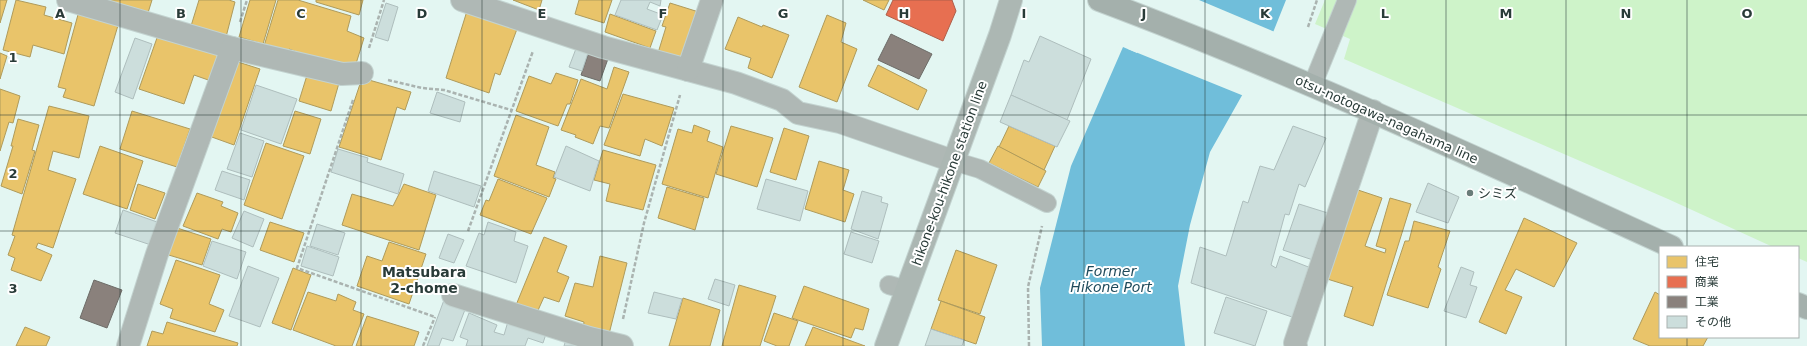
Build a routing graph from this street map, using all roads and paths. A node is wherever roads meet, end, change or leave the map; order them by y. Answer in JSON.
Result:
{"nodes":[{"id":1,"x":68,"y":0,"type":"edge"},
{"id":2,"x":384,"y":0,"type":"edge"},
{"id":3,"x":462,"y":0,"type":"edge"},
{"id":4,"x":712,"y":0,"type":"edge"},
{"id":5,"x":1011,"y":0,"type":"edge"},
{"id":6,"x":1099,"y":0,"type":"edge"},
{"id":7,"x":1347,"y":0,"type":"edge"},
{"id":8,"x":542,"y":26,"type":"junction"},
{"id":9,"x":232,"y":48,"type":"junction"},
{"id":10,"x":688,"y":70,"type":"junction"},
{"id":11,"x":362,"y":73,"type":"junction"},
{"id":12,"x":1312,"y":86,"type":"junction"},
{"id":13,"x":511,"y":110,"type":"junction"},
{"id":14,"x":1372,"y":111,"type":"junction"},
{"id":15,"x":953,"y":161,"type":"junction"},
{"id":16,"x":1048,"y":202,"type":"joint"},
{"id":17,"x":468,"y":231,"type":"dead end"},
{"id":18,"x":1670,"y":246,"type":"edge"},
{"id":19,"x":452,"y":295,"type":"joint"},
{"id":20,"x":435,"y":316,"type":"junction"},
{"id":21,"x":620,"y":345,"type":"edge"},
{"id":22,"x":128,"y":346,"type":"edge"},
{"id":23,"x":423,"y":346,"type":"edge"},
{"id":24,"x":886,"y":346,"type":"edge"},
{"id":25,"x":1029,"y":346,"type":"edge"},
{"id":26,"x":1296,"y":346,"type":"edge"}],
"edges":[{"from":1,"to":9,"type":"street"},
{"from":2,"to":11,"type":"path"},
{"from":3,"to":8,"type":"street"},
{"from":4,"to":10,"type":"street"},
{"from":5,"to":15,"type":"main road","name":"hikone-kou-hikone station line"},
{"from":6,"to":12,"type":"main road","name":"otsu-notogawa-nagahama line"},
{"from":7,"to":12,"type":"lane"},
{"from":8,"to":10,"type":"street"},
{"from":8,"to":13,"type":"path"},
{"from":9,"to":11,"type":"street"},
{"from":9,"to":22,"type":"street"},
{"from":10,"to":15,"type":"street"},
{"from":10,"to":21,"type":"path"},
{"from":11,"to":13,"type":"path"},
{"from":11,"to":20,"type":"path"},
{"from":12,"to":14,"type":"main road","name":"otsu-notogawa-nagahama line"},
{"from":13,"to":17,"type":"path"},
{"from":14,"to":18,"type":"main road","name":"otsu-notogawa-nagahama line"},
{"from":14,"to":26,"type":"street"},
{"from":15,"to":16,"type":"lane"},
{"from":15,"to":24,"type":"main road","name":"hikone-kou-hikone station line"},
{"from":16,"to":25,"type":"path"},
{"from":19,"to":20,"type":"path"},
{"from":19,"to":21,"type":"street"},
{"from":20,"to":23,"type":"path"}]}
